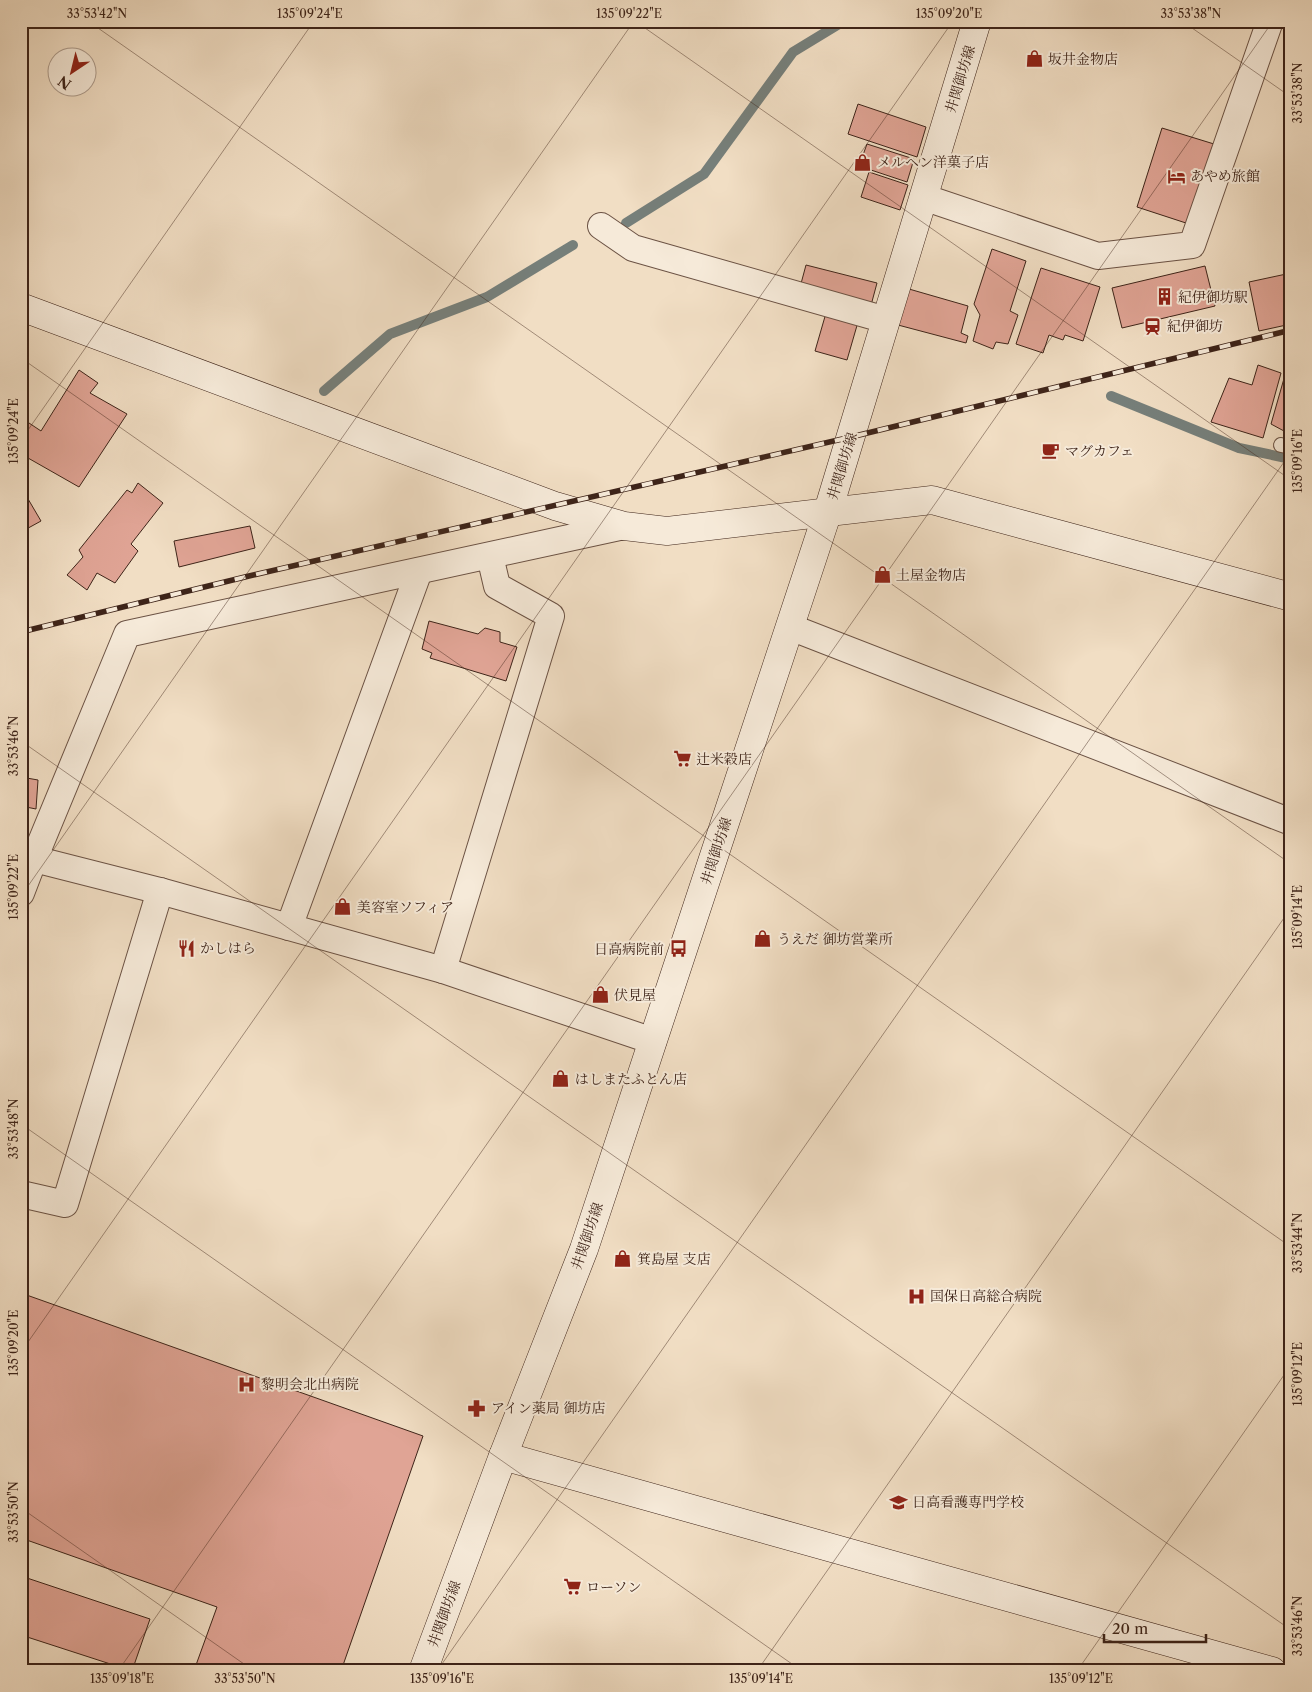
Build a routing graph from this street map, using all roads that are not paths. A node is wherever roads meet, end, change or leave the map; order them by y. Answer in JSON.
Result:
{"nodes":[{"id":1,"x":977,"y":21,"type":"edge"},
{"id":2,"x":1270,"y":21,"type":"edge"},
{"id":3,"x":923,"y":197,"type":"junction"},
{"id":4,"x":601,"y":226,"type":"dead end"},
{"id":5,"x":21,"y":307,"type":"edge"},
{"id":6,"x":886,"y":320,"type":"junction"},
{"id":7,"x":828,"y":511,"type":"junction"},
{"id":8,"x":624,"y":526,"type":"junction"},
{"id":9,"x":490,"y":556,"type":"junction"},
{"id":10,"x":418,"y":571,"type":"junction"},
{"id":11,"x":1291,"y":597,"type":"edge"},
{"id":12,"x":790,"y":627,"type":"junction"},
{"id":13,"x":1291,"y":822,"type":"edge"},
{"id":14,"x":28,"y":858,"type":"edge"},
{"id":15,"x":160,"y":891,"type":"junction"},
{"id":16,"x":21,"y":893,"type":"edge"},
{"id":17,"x":289,"y":927,"type":"junction"},
{"id":18,"x":443,"y":970,"type":"junction"},
{"id":19,"x":652,"y":1041,"type":"junction"},
{"id":20,"x":21,"y":1194,"type":"edge"},
{"id":21,"x":503,"y":1456,"type":"junction"},
{"id":22,"x":423,"y":1671,"type":"edge"},
{"id":23,"x":1272,"y":1671,"type":"edge"}],
"edges":[{"from":1,"to":3,"type":"street","name":"井関御坊線"},
{"from":2,"to":3,"type":"street"},
{"from":3,"to":6,"type":"street","name":"井関御坊線"},
{"from":4,"to":6,"type":"street"},
{"from":5,"to":8,"type":"street"},
{"from":6,"to":7,"type":"street","name":"井関御坊線"},
{"from":7,"to":8,"type":"street"},
{"from":7,"to":11,"type":"street"},
{"from":7,"to":12,"type":"street","name":"井関御坊線"},
{"from":8,"to":9,"type":"street"},
{"from":9,"to":10,"type":"street"},
{"from":9,"to":18,"type":"street"},
{"from":10,"to":14,"type":"street"},
{"from":10,"to":17,"type":"street"},
{"from":12,"to":13,"type":"street"},
{"from":12,"to":19,"type":"street","name":"井関御坊線"},
{"from":14,"to":15,"type":"street"},
{"from":14,"to":16,"type":"street"},
{"from":15,"to":17,"type":"street"},
{"from":15,"to":20,"type":"street"},
{"from":17,"to":18,"type":"street"},
{"from":18,"to":19,"type":"street"},
{"from":19,"to":21,"type":"street","name":"井関御坊線"},
{"from":21,"to":22,"type":"street","name":"井関御坊線"},
{"from":21,"to":23,"type":"street"}]}
